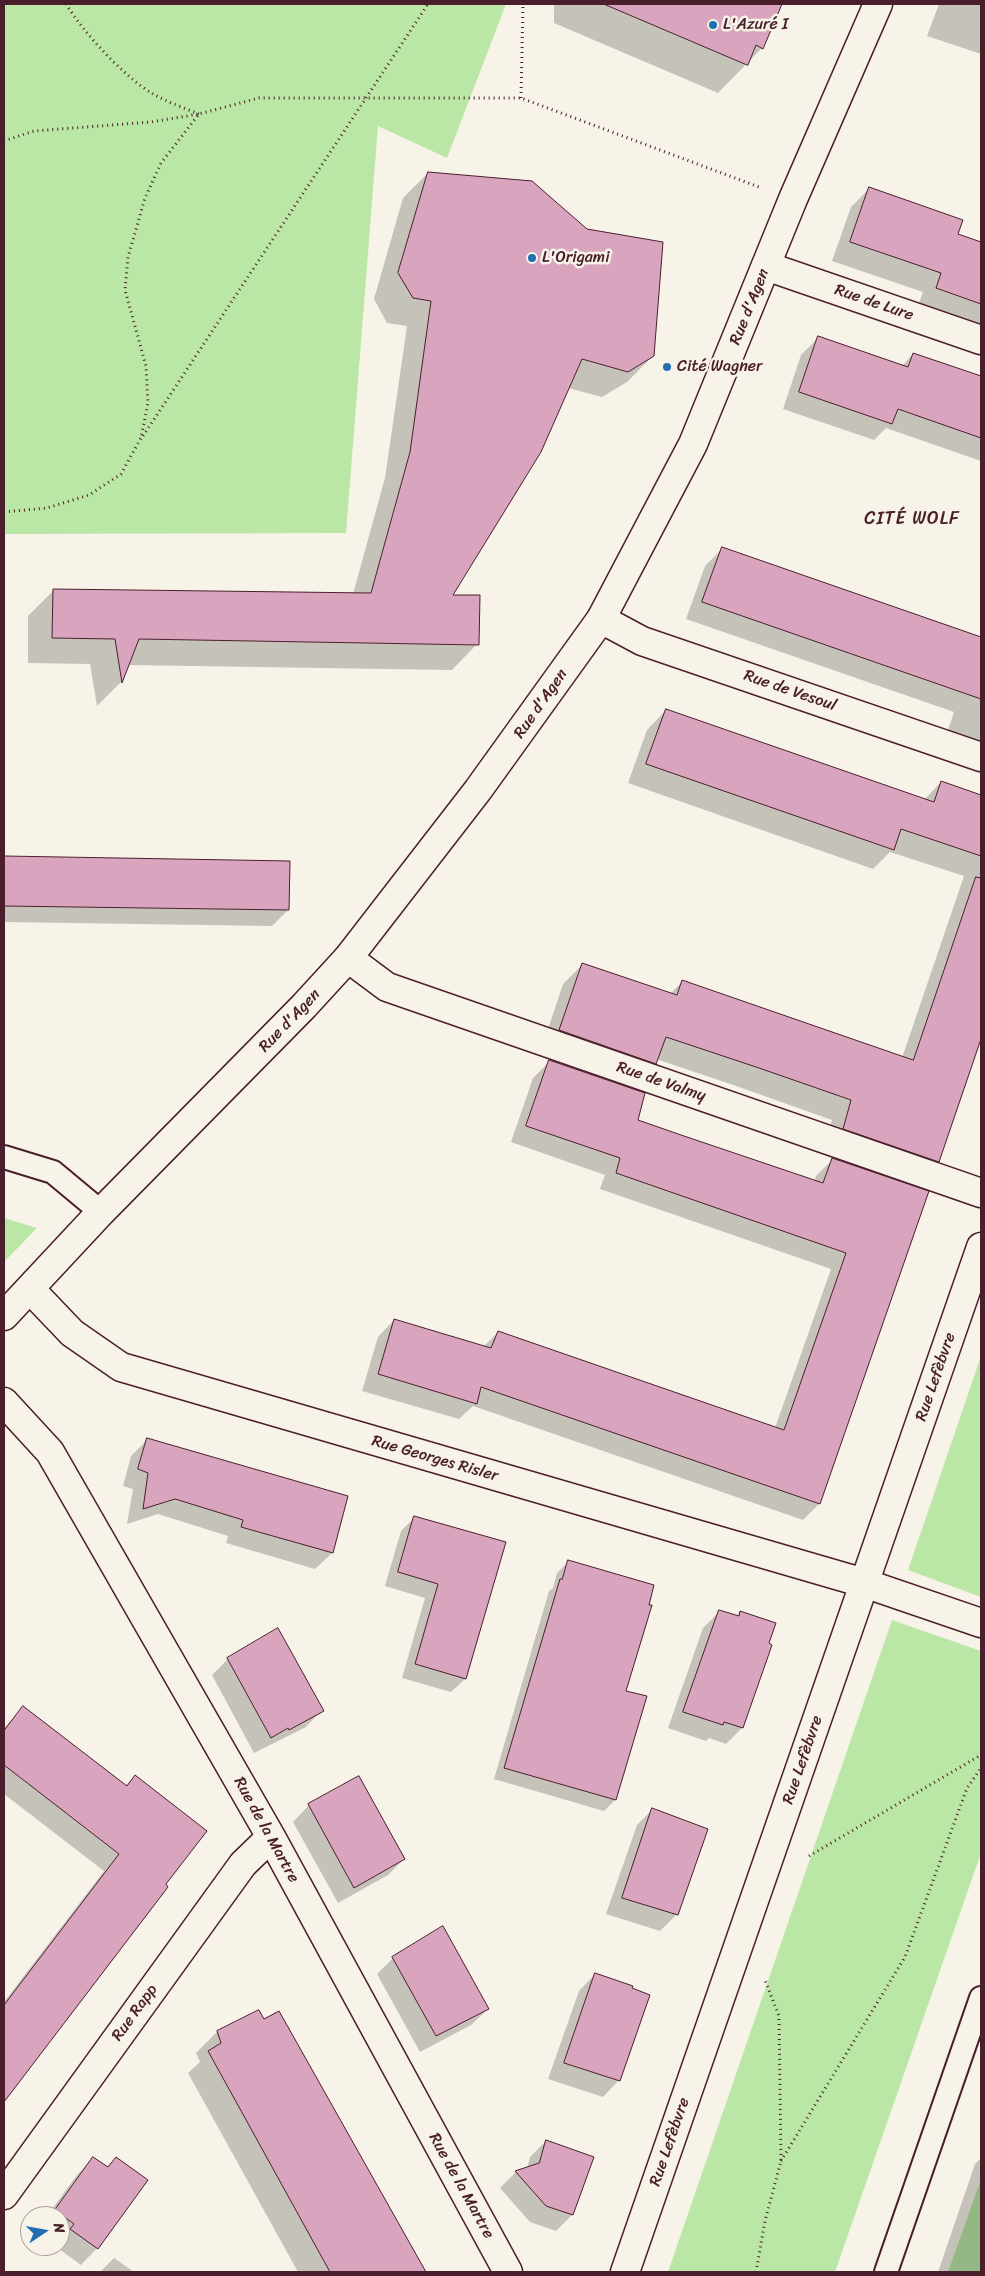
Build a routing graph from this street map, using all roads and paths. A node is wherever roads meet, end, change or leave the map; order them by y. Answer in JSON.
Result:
{"nodes":[{"id":1,"x":66,"y":4,"type":"edge"},
{"id":2,"x":428,"y":4,"type":"edge"},
{"id":3,"x":523,"y":4,"type":"edge"},
{"id":4,"x":878,"y":4,"type":"edge"},
{"id":5,"x":368,"y":98,"type":"junction"},
{"id":6,"x":521,"y":98,"type":"junction"},
{"id":7,"x":199,"y":114,"type":"junction"},
{"id":8,"x":4,"y":141,"type":"edge"},
{"id":9,"x":792,"y":199,"type":"junction"},
{"id":10,"x":766,"y":266,"type":"junction"},
{"id":11,"x":981,"y":340,"type":"edge"},
{"id":12,"x":141,"y":438,"type":"junction"},
{"id":13,"x":4,"y":512,"type":"edge"},
{"id":14,"x":601,"y":619,"type":"junction"},
{"id":15,"x":981,"y":757,"type":"edge"},
{"id":16,"x":348,"y":958,"type":"junction"},
{"id":17,"x":4,"y":1157,"type":"edge"},
{"id":18,"x":981,"y":1193,"type":"edge"},
{"id":19,"x":101,"y":1212,"type":"junction"},
{"id":20,"x":981,"y":1247,"type":"edge"},
{"id":21,"x":30,"y":1289,"type":"junction"},
{"id":22,"x":4,"y":1316,"type":"edge"},
{"id":23,"x":4,"y":1402,"type":"edge"},
{"id":24,"x":864,"y":1583,"type":"junction"},
{"id":25,"x":981,"y":1623,"type":"edge"},
{"id":26,"x":981,"y":1756,"type":"edge"},
{"id":27,"x":981,"y":1768,"type":"edge"},
{"id":28,"x":271,"y":1837,"type":"junction"},
{"id":29,"x":759,"y":1885,"type":"junction"},
{"id":30,"x":744,"y":1928,"type":"junction"},
{"id":31,"x":981,"y":1998,"type":"edge"},
{"id":32,"x":781,"y":2161,"type":"junction"},
{"id":33,"x":4,"y":2195,"type":"edge"},
{"id":34,"x":508,"y":2272,"type":"edge"},
{"id":35,"x":624,"y":2272,"type":"edge"},
{"id":36,"x":756,"y":2272,"type":"edge"},
{"id":37,"x":886,"y":2272,"type":"edge"}],
"edges":[{"from":1,"to":7,"type":"path"},
{"from":2,"to":5,"type":"path"},
{"from":3,"to":6,"type":"path"},
{"from":4,"to":9,"type":"street","name":"Rue d'Agen"},
{"from":5,"to":6,"type":"path"},
{"from":5,"to":7,"type":"path"},
{"from":5,"to":12,"type":"path"},
{"from":6,"to":9,"type":"path"},
{"from":7,"to":8,"type":"path"},
{"from":7,"to":12,"type":"path"},
{"from":9,"to":10,"type":"street","name":"Rue d'Agen"},
{"from":10,"to":11,"type":"street","name":"Rue de Lure"},
{"from":10,"to":14,"type":"street","name":"Rue d'Agen"},
{"from":12,"to":13,"type":"path"},
{"from":14,"to":15,"type":"street","name":"Rue de Vesoul"},
{"from":14,"to":16,"type":"street","name":"Rue d'Agen"},
{"from":16,"to":18,"type":"street","name":"Rue de Valmy"},
{"from":16,"to":19,"type":"street","name":"Rue d'Agen"},
{"from":17,"to":19,"type":"lane"},
{"from":19,"to":21,"type":"street","name":"Rue d'Agen"},
{"from":20,"to":24,"type":"street","name":"Rue Lefèbvre"},
{"from":21,"to":22,"type":"street","name":"Rue d'Agen"},
{"from":21,"to":24,"type":"street","name":"Rue Georges Risler"},
{"from":23,"to":28,"type":"street","name":"Rue de la Martre"},
{"from":24,"to":25,"type":"street","name":"Rue Georges Risler"},
{"from":24,"to":29,"type":"street","name":"Rue Lefèbvre"},
{"from":26,"to":29,"type":"path"},
{"from":27,"to":32,"type":"path"},
{"from":28,"to":33,"type":"street","name":"Rue Rapp"},
{"from":28,"to":34,"type":"street","name":"Rue de la Martre"},
{"from":29,"to":30,"type":"street","name":"Rue Lefèbvre"},
{"from":30,"to":32,"type":"path"},
{"from":30,"to":35,"type":"street","name":"Rue Lefèbvre"},
{"from":31,"to":37,"type":"lane"},
{"from":32,"to":36,"type":"path"}]}
